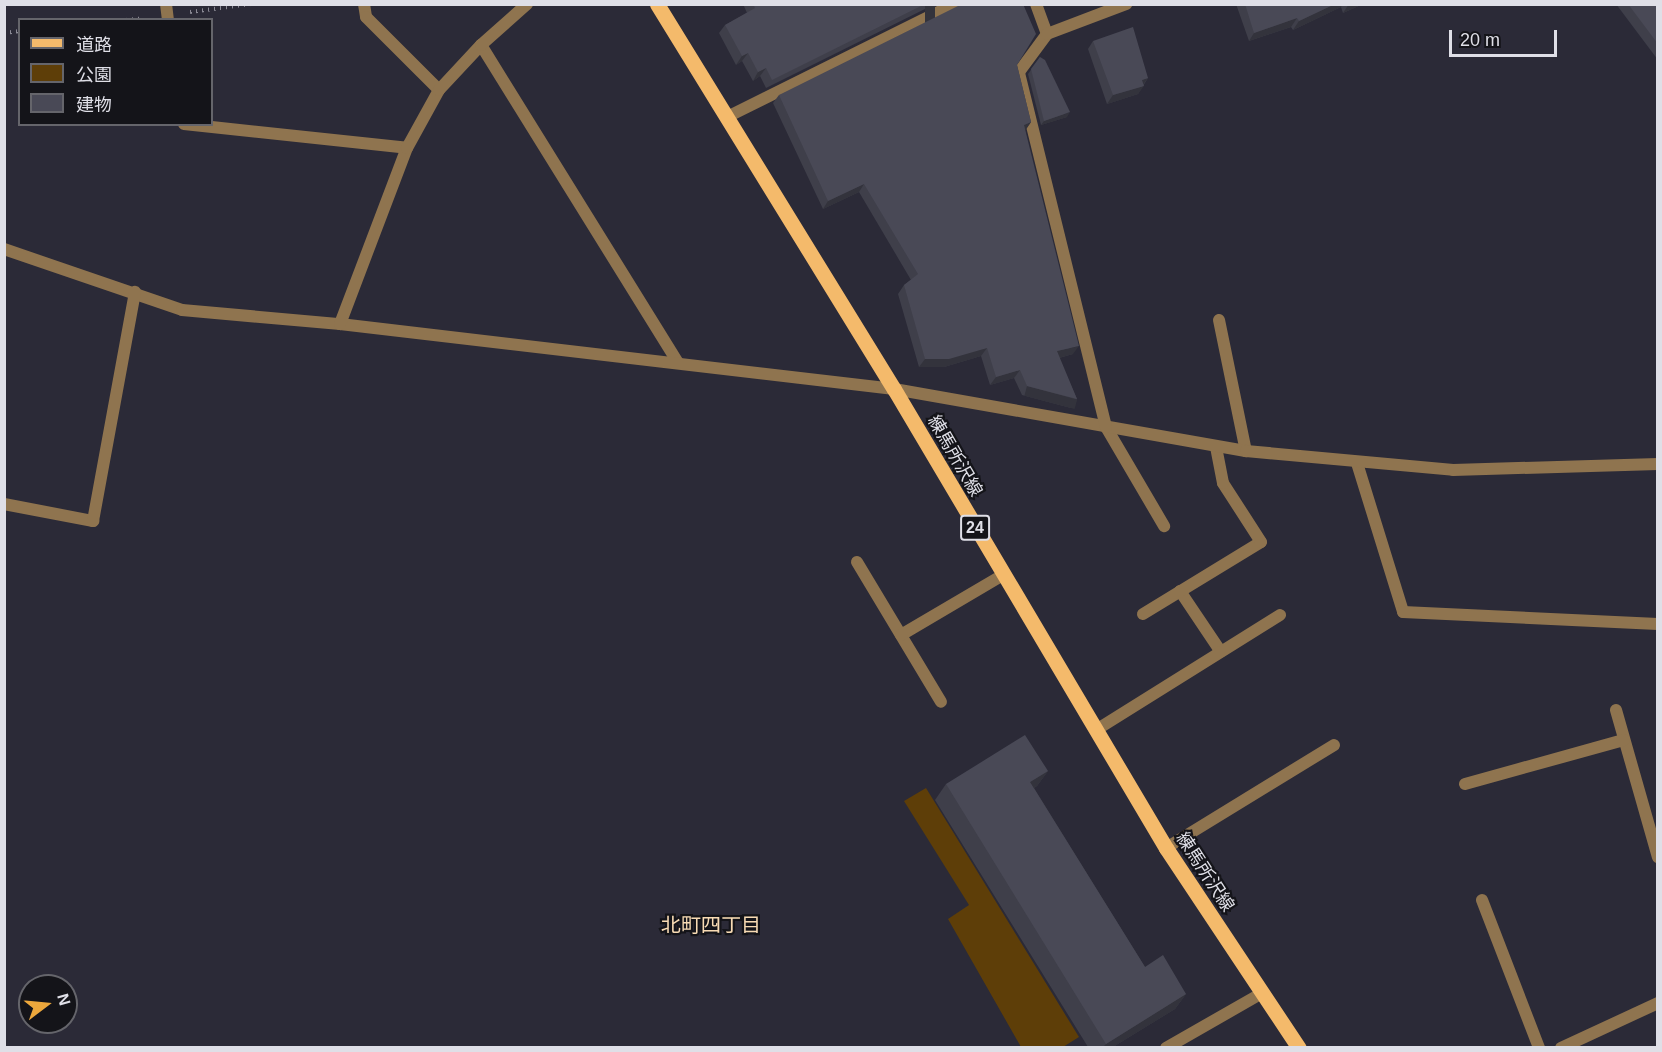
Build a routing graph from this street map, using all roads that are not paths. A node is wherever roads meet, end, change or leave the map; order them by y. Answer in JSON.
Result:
{"nodes":[{"id":1,"x":364,"y":4,"type":"edge"},
{"id":2,"x":527,"y":4,"type":"edge"},
{"id":3,"x":657,"y":4,"type":"edge"},
{"id":4,"x":955,"y":4,"type":"edge"},
{"id":5,"x":1036,"y":4,"type":"edge"},
{"id":6,"x":1126,"y":4,"type":"edge"},
{"id":7,"x":1047,"y":34,"type":"junction"},
{"id":8,"x":481,"y":45,"type":"junction"},
{"id":9,"x":439,"y":90,"type":"junction"},
{"id":10,"x":729,"y":116,"type":"junction"},
{"id":11,"x":203,"y":126,"type":"edge"},
{"id":12,"x":407,"y":148,"type":"junction"},
{"id":13,"x":4,"y":249,"type":"edge"},
{"id":14,"x":135,"y":292,"type":"junction"},
{"id":15,"x":1220,"y":321,"type":"dead end"},
{"id":16,"x":340,"y":324,"type":"junction"},
{"id":17,"x":678,"y":363,"type":"junction"},
{"id":18,"x":894,"y":389,"type":"junction"},
{"id":19,"x":1106,"y":427,"type":"junction"},
{"id":20,"x":1216,"y":447,"type":"junction"},
{"id":21,"x":1246,"y":451,"type":"junction"},
{"id":22,"x":1357,"y":463,"type":"junction"},
{"id":23,"x":1658,"y":464,"type":"edge"},
{"id":24,"x":4,"y":504,"type":"edge"},
{"id":25,"x":1164,"y":526,"type":"dead end"},
{"id":26,"x":857,"y":562,"type":"dead end"},
{"id":27,"x":1003,"y":575,"type":"junction"},
{"id":28,"x":1180,"y":591,"type":"junction"},
{"id":29,"x":1143,"y":614,"type":"dead end"},
{"id":30,"x":1280,"y":615,"type":"dead end"},
{"id":31,"x":1658,"y":624,"type":"edge"},
{"id":32,"x":902,"y":635,"type":"junction"},
{"id":33,"x":1221,"y":652,"type":"junction"},
{"id":34,"x":941,"y":702,"type":"dead end"},
{"id":35,"x":1616,"y":710,"type":"dead end"},
{"id":36,"x":1095,"y":730,"type":"junction"},
{"id":37,"x":1624,"y":740,"type":"junction"},
{"id":38,"x":1334,"y":745,"type":"dead end"},
{"id":39,"x":1465,"y":784,"type":"dead end"},
{"id":40,"x":1166,"y":848,"type":"junction"},
{"id":41,"x":1658,"y":857,"type":"edge"},
{"id":42,"x":1482,"y":900,"type":"dead end"},
{"id":43,"x":1262,"y":993,"type":"junction"},
{"id":44,"x":1658,"y":1003,"type":"edge"},
{"id":45,"x":1166,"y":1047,"type":"edge"},
{"id":46,"x":1299,"y":1047,"type":"edge"},
{"id":47,"x":1539,"y":1047,"type":"edge"},
{"id":48,"x":1562,"y":1047,"type":"edge"}],
"edges":[{"from":1,"to":9,"type":"street"},
{"from":2,"to":8,"type":"street"},
{"from":3,"to":10,"type":"main road","name":"練馬所沢線","number":"24"},
{"from":4,"to":10,"type":"street"},
{"from":5,"to":7,"type":"street"},
{"from":6,"to":7,"type":"street"},
{"from":7,"to":19,"type":"street"},
{"from":8,"to":9,"type":"street"},
{"from":8,"to":17,"type":"street"},
{"from":9,"to":12,"type":"street"},
{"from":10,"to":18,"type":"main road","name":"練馬所沢線","number":"24"},
{"from":11,"to":12,"type":"street"},
{"from":12,"to":16,"type":"street"},
{"from":13,"to":14,"type":"street"},
{"from":14,"to":16,"type":"street"},
{"from":14,"to":24,"type":"street"},
{"from":15,"to":21,"type":"street"},
{"from":16,"to":17,"type":"street"},
{"from":17,"to":18,"type":"street"},
{"from":18,"to":19,"type":"street"},
{"from":18,"to":27,"type":"main road","name":"練馬所沢線","number":"24"},
{"from":19,"to":20,"type":"street"},
{"from":19,"to":25,"type":"street"},
{"from":20,"to":21,"type":"street"},
{"from":20,"to":28,"type":"street"},
{"from":21,"to":22,"type":"street"},
{"from":22,"to":23,"type":"street"},
{"from":22,"to":31,"type":"street"},
{"from":26,"to":32,"type":"street"},
{"from":27,"to":32,"type":"street"},
{"from":27,"to":36,"type":"main road","name":"練馬所沢線","number":"24"},
{"from":28,"to":29,"type":"street"},
{"from":28,"to":33,"type":"street"},
{"from":30,"to":33,"type":"street"},
{"from":32,"to":34,"type":"street"},
{"from":33,"to":36,"type":"street"},
{"from":35,"to":37,"type":"street"},
{"from":36,"to":40,"type":"main road","name":"練馬所沢線","number":"24"},
{"from":37,"to":39,"type":"street"},
{"from":37,"to":41,"type":"street"},
{"from":38,"to":40,"type":"street"},
{"from":40,"to":43,"type":"main road","name":"練馬所沢線","number":"24"},
{"from":42,"to":47,"type":"street"},
{"from":43,"to":45,"type":"street"},
{"from":43,"to":46,"type":"main road","name":"練馬所沢線","number":"24"},
{"from":44,"to":48,"type":"street"}]}
